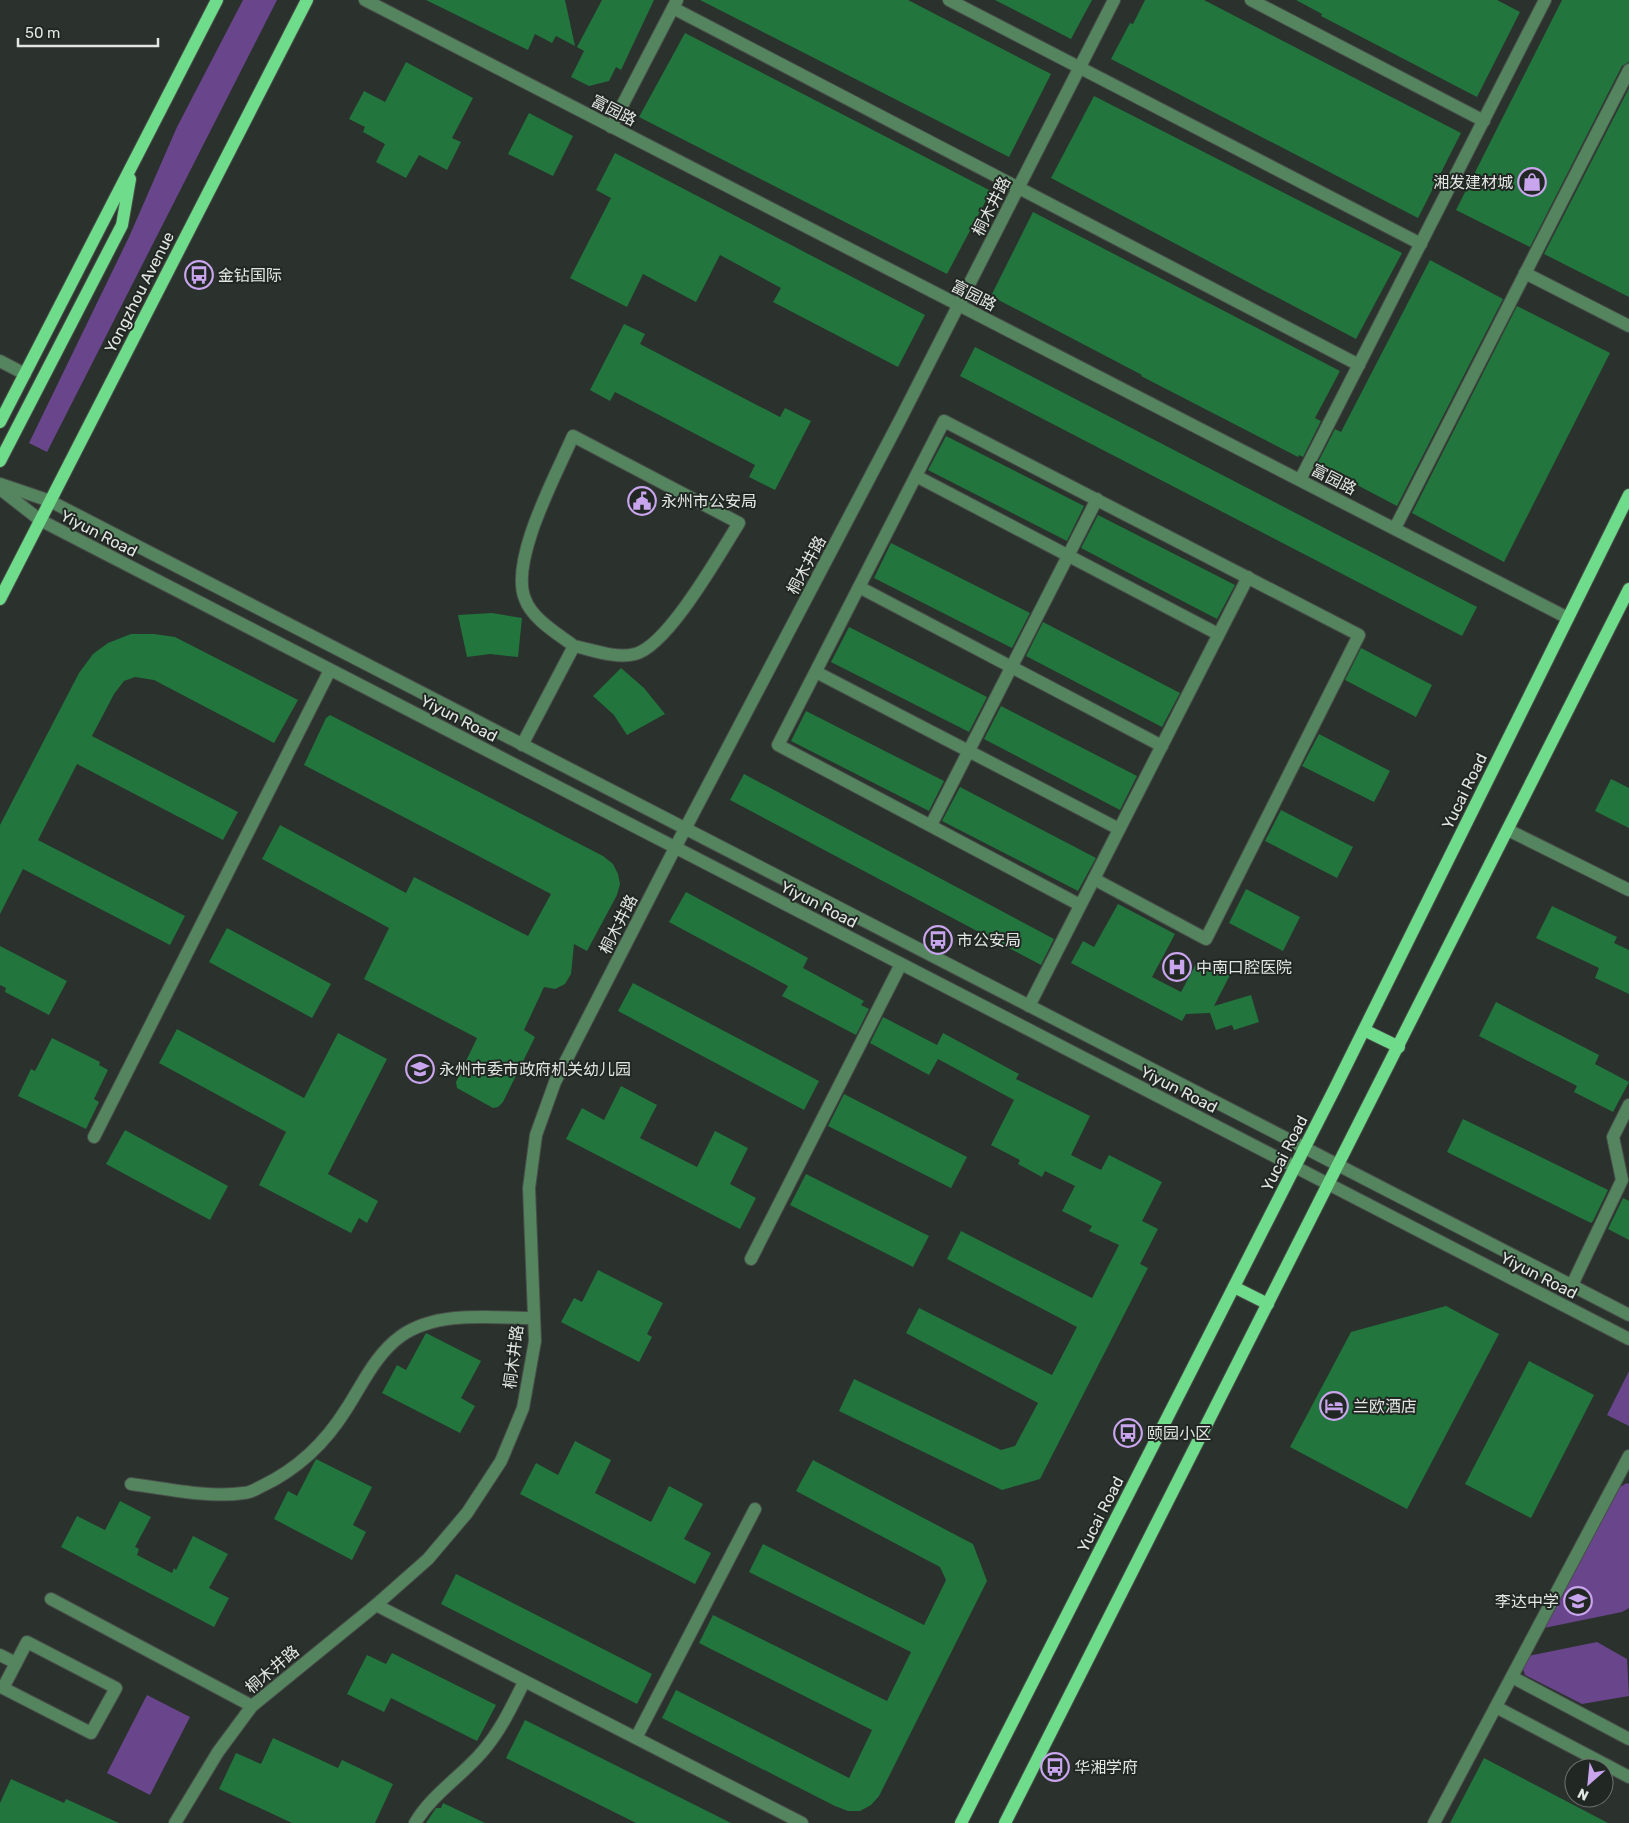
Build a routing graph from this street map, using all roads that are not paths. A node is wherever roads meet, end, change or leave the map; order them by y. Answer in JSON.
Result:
{"nodes":[{"id":1,"x":217,"y":0,"type":"edge"},
{"id":2,"x":307,"y":0,"type":"edge"},
{"id":3,"x":364,"y":0,"type":"edge"},
{"id":4,"x":949,"y":0,"type":"edge"},
{"id":5,"x":1114,"y":0,"type":"edge"},
{"id":6,"x":1251,"y":0,"type":"edge"},
{"id":7,"x":1545,"y":0,"type":"edge"},
{"id":8,"x":675,"y":4,"type":"edge"},
{"id":9,"x":1080,"y":68,"type":"junction"},
{"id":10,"x":1629,"y":70,"type":"edge"},
{"id":11,"x":1484,"y":121,"type":"junction"},
{"id":12,"x":611,"y":127,"type":"junction"},
{"id":13,"x":132,"y":167,"type":"junction"},
{"id":14,"x":1019,"y":188,"type":"junction"},
{"id":15,"x":1421,"y":244,"type":"junction"},
{"id":16,"x":1526,"y":273,"type":"junction"},
{"id":17,"x":959,"y":305,"type":"junction"},
{"id":18,"x":1629,"y":326,"type":"edge"},
{"id":19,"x":0,"y":361,"type":"edge"},
{"id":20,"x":1359,"y":365,"type":"junction"},
{"id":21,"x":25,"y":374,"type":"junction"},
{"id":22,"x":0,"y":422,"type":"edge"},
{"id":23,"x":0,"y":461,"type":"edge"},
{"id":24,"x":916,"y":476,"type":"junction"},
{"id":25,"x":1300,"y":480,"type":"junction"},
{"id":26,"x":0,"y":484,"type":"edge"},
{"id":27,"x":0,"y":489,"type":"edge"},
{"id":28,"x":1629,"y":495,"type":"edge"},
{"id":29,"x":1097,"y":499,"type":"junction"},
{"id":30,"x":50,"y":501,"type":"junction"},
{"id":31,"x":40,"y":520,"type":"junction"},
{"id":32,"x":1394,"y":528,"type":"junction"},
{"id":33,"x":1068,"y":556,"type":"junction"},
{"id":34,"x":1248,"y":577,"type":"junction"},
{"id":35,"x":859,"y":587,"type":"junction"},
{"id":36,"x":1629,"y":589,"type":"edge"},
{"id":37,"x":0,"y":599,"type":"edge"},
{"id":38,"x":1568,"y":618,"type":"junction"},
{"id":39,"x":1218,"y":634,"type":"junction"},
{"id":40,"x":574,"y":646,"type":"junction"},
{"id":41,"x":1011,"y":667,"type":"junction"},
{"id":42,"x":330,"y":670,"type":"junction"},
{"id":43,"x":816,"y":672,"type":"junction"},
{"id":44,"x":522,"y":745,"type":"junction"},
{"id":45,"x":1162,"y":746,"type":"junction"},
{"id":46,"x":969,"y":751,"type":"junction"},
{"id":47,"x":931,"y":825,"type":"junction"},
{"id":48,"x":686,"y":828,"type":"junction"},
{"id":49,"x":1119,"y":829,"type":"junction"},
{"id":50,"x":1508,"y":830,"type":"junction"},
{"id":51,"x":676,"y":848,"type":"junction"},
{"id":52,"x":1094,"y":879,"type":"junction"},
{"id":53,"x":1629,"y":890,"type":"edge"},
{"id":54,"x":1080,"y":905,"type":"junction"},
{"id":55,"x":901,"y":964,"type":"junction"},
{"id":56,"x":1029,"y":1006,"type":"junction"},
{"id":57,"x":1364,"y":1030,"type":"junction"},
{"id":58,"x":1399,"y":1047,"type":"junction"},
{"id":59,"x":1629,"y":1105,"type":"edge"},
{"id":60,"x":94,"y":1137,"type":"dead end"},
{"id":61,"x":1305,"y":1148,"type":"junction"},
{"id":62,"x":1339,"y":1166,"type":"junction"},
{"id":63,"x":1295,"y":1167,"type":"junction"},
{"id":64,"x":1329,"y":1185,"type":"junction"},
{"id":65,"x":751,"y":1259,"type":"dead end"},
{"id":66,"x":1572,"y":1286,"type":"junction"},
{"id":67,"x":1234,"y":1287,"type":"junction"},
{"id":68,"x":1268,"y":1304,"type":"junction"},
{"id":69,"x":1629,"y":1315,"type":"edge"},
{"id":70,"x":534,"y":1318,"type":"junction"},
{"id":71,"x":1629,"y":1339,"type":"edge"},
{"id":72,"x":1629,"y":1456,"type":"edge"},
{"id":73,"x":131,"y":1484,"type":"dead end"},
{"id":74,"x":755,"y":1509,"type":"dead end"},
{"id":75,"x":51,"y":1599,"type":"dead end"},
{"id":76,"x":376,"y":1605,"type":"junction"},
{"id":77,"x":0,"y":1655,"type":"edge"},
{"id":78,"x":16,"y":1663,"type":"junction"},
{"id":79,"x":1512,"y":1677,"type":"junction"},
{"id":80,"x":524,"y":1682,"type":"junction"},
{"id":81,"x":252,"y":1706,"type":"junction"},
{"id":82,"x":1496,"y":1707,"type":"junction"},
{"id":83,"x":636,"y":1738,"type":"junction"},
{"id":84,"x":1629,"y":1739,"type":"edge"},
{"id":85,"x":1629,"y":1777,"type":"edge"},
{"id":86,"x":175,"y":1823,"type":"edge"},
{"id":87,"x":414,"y":1823,"type":"edge"},
{"id":88,"x":802,"y":1823,"type":"edge"},
{"id":89,"x":961,"y":1823,"type":"edge"},
{"id":90,"x":1005,"y":1823,"type":"edge"},
{"id":91,"x":1434,"y":1823,"type":"edge"}],
"edges":[{"from":1,"to":13,"type":"main road"},
{"from":2,"to":30,"type":"main road","name":"Yongzhou Avenue"},
{"from":3,"to":12,"type":"street","name":"富园路"},
{"from":4,"to":9,"type":"street"},
{"from":5,"to":9,"type":"street","name":"桐木井路"},
{"from":6,"to":11,"type":"street"},
{"from":7,"to":11,"type":"street"},
{"from":8,"to":12,"type":"street"},
{"from":8,"to":14,"type":"street"},
{"from":9,"to":14,"type":"street","name":"桐木井路"},
{"from":9,"to":15,"type":"street"},
{"from":10,"to":16,"type":"street"},
{"from":11,"to":15,"type":"street"},
{"from":12,"to":17,"type":"street","name":"富园路"},
{"from":13,"to":21,"type":"main road"},
{"from":13,"to":23,"type":"main road"},
{"from":14,"to":17,"type":"street","name":"桐木井路"},
{"from":14,"to":20,"type":"street"},
{"from":15,"to":20,"type":"street"},
{"from":16,"to":18,"type":"street"},
{"from":16,"to":32,"type":"street"},
{"from":17,"to":25,"type":"street","name":"富园路"},
{"from":17,"to":48,"type":"street","name":"桐木井路"},
{"from":19,"to":21,"type":"street"},
{"from":20,"to":25,"type":"street"},
{"from":21,"to":22,"type":"main road"},
{"from":24,"to":29,"type":"street"},
{"from":24,"to":33,"type":"street"},
{"from":24,"to":35,"type":"street"},
{"from":25,"to":32,"type":"street","name":"富园路"},
{"from":26,"to":30,"type":"street","name":"Yiyun Road"},
{"from":27,"to":31,"type":"street","name":"Yiyun Road"},
{"from":28,"to":38,"type":"main road","name":"Yucai Road"},
{"from":29,"to":33,"type":"street"},
{"from":29,"to":34,"type":"street"},
{"from":30,"to":31,"type":"main road","name":"Yongzhou Avenue"},
{"from":30,"to":44,"type":"street","name":"Yiyun Road"},
{"from":31,"to":37,"type":"main road","name":"Yongzhou Avenue"},
{"from":31,"to":42,"type":"street","name":"Yiyun Road"},
{"from":32,"to":38,"type":"street","name":"富园路"},
{"from":33,"to":39,"type":"street"},
{"from":33,"to":41,"type":"street"},
{"from":34,"to":39,"type":"street"},
{"from":34,"to":52,"type":"street"},
{"from":35,"to":41,"type":"street"},
{"from":35,"to":43,"type":"street"},
{"from":36,"to":50,"type":"main road"},
{"from":38,"to":57,"type":"main road","name":"Yucai Road"},
{"from":39,"to":45,"type":"street"},
{"from":40,"to":40,"type":"street"},
{"from":40,"to":44,"type":"street"},
{"from":41,"to":45,"type":"street"},
{"from":41,"to":46,"type":"street"},
{"from":42,"to":51,"type":"street","name":"Yiyun Road"},
{"from":42,"to":60,"type":"street"},
{"from":43,"to":46,"type":"street"},
{"from":43,"to":47,"type":"street"},
{"from":44,"to":48,"type":"street","name":"Yiyun Road"},
{"from":45,"to":49,"type":"street"},
{"from":46,"to":47,"type":"street"},
{"from":46,"to":49,"type":"street"},
{"from":47,"to":54,"type":"street"},
{"from":48,"to":51,"type":"street","name":"桐木井路"},
{"from":48,"to":56,"type":"street","name":"Yiyun Road"},
{"from":49,"to":52,"type":"street"},
{"from":50,"to":53,"type":"street"},
{"from":50,"to":58,"type":"main road"},
{"from":51,"to":55,"type":"street","name":"Yiyun Road"},
{"from":51,"to":70,"type":"street","name":"桐木井路"},
{"from":52,"to":54,"type":"street"},
{"from":54,"to":56,"type":"street"},
{"from":55,"to":63,"type":"street","name":"Yiyun Road"},
{"from":55,"to":65,"type":"street"},
{"from":56,"to":61,"type":"street","name":"Yiyun Road"},
{"from":57,"to":58,"type":"main road"},
{"from":57,"to":61,"type":"main road","name":"Yucai Road"},
{"from":58,"to":62,"type":"main road"},
{"from":59,"to":66,"type":"street"},
{"from":61,"to":62,"type":"street","name":"Yiyun Road"},
{"from":61,"to":63,"type":"main road","name":"Yucai Road"},
{"from":62,"to":64,"type":"main road"},
{"from":62,"to":66,"type":"street","name":"Yiyun Road"},
{"from":63,"to":64,"type":"street","name":"Yiyun Road"},
{"from":63,"to":67,"type":"main road","name":"Yucai Road"},
{"from":64,"to":68,"type":"main road"},
{"from":64,"to":71,"type":"street","name":"Yiyun Road"},
{"from":66,"to":69,"type":"street","name":"Yiyun Road"},
{"from":67,"to":68,"type":"main road"},
{"from":67,"to":89,"type":"main road","name":"Yucai Road"},
{"from":68,"to":90,"type":"main road"},
{"from":70,"to":73,"type":"street"},
{"from":70,"to":76,"type":"street","name":"桐木井路"},
{"from":72,"to":79,"type":"street"},
{"from":74,"to":83,"type":"street"},
{"from":75,"to":81,"type":"street"},
{"from":76,"to":80,"type":"street"},
{"from":76,"to":81,"type":"street","name":"桐木井路"},
{"from":77,"to":78,"type":"street"},
{"from":78,"to":78,"type":"street"},
{"from":79,"to":82,"type":"street"},
{"from":79,"to":84,"type":"street"},
{"from":80,"to":83,"type":"street"},
{"from":80,"to":87,"type":"street"},
{"from":81,"to":86,"type":"street","name":"桐木井路"},
{"from":82,"to":85,"type":"street"},
{"from":82,"to":91,"type":"street"},
{"from":83,"to":88,"type":"street"}]}
